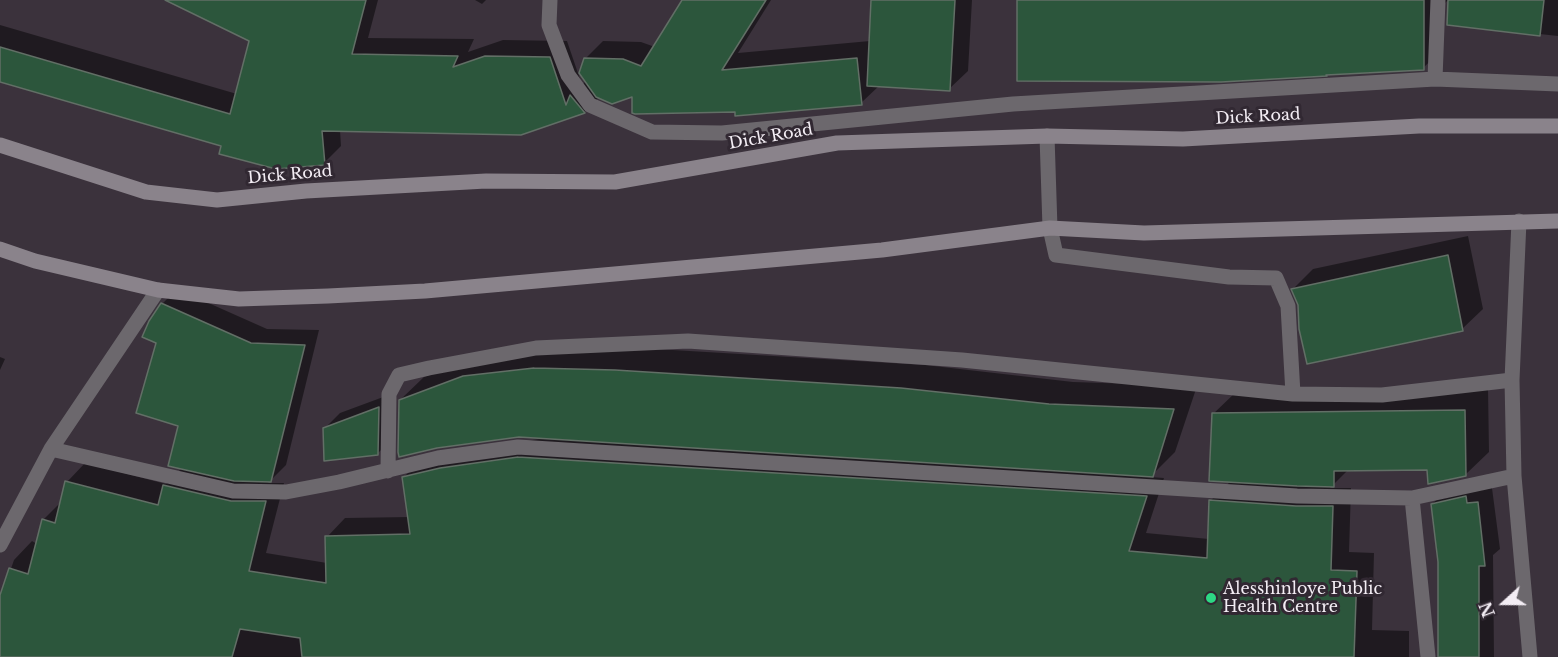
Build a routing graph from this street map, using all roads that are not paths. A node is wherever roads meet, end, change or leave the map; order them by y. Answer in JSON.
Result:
{"nodes":[{"id":1,"x":550,"y":0,"type":"edge"},
{"id":2,"x":1438,"y":0,"type":"edge"},
{"id":3,"x":1434,"y":79,"type":"junction"},
{"id":4,"x":1558,"y":84,"type":"edge"},
{"id":5,"x":1558,"y":126,"type":"edge"},
{"id":6,"x":1047,"y":136,"type":"junction"},
{"id":7,"x":0,"y":146,"type":"edge"},
{"id":8,"x":1519,"y":221,"type":"junction"},
{"id":9,"x":1558,"y":221,"type":"edge"},
{"id":10,"x":1050,"y":228,"type":"junction"},
{"id":11,"x":0,"y":249,"type":"edge"},
{"id":12,"x":158,"y":290,"type":"junction"},
{"id":13,"x":1512,"y":380,"type":"junction"},
{"id":14,"x":1293,"y":394,"type":"junction"},
{"id":15,"x":51,"y":449,"type":"junction"},
{"id":16,"x":388,"y":471,"type":"junction"},
{"id":17,"x":1514,"y":476,"type":"junction"},
{"id":18,"x":1412,"y":498,"type":"junction"},
{"id":19,"x":0,"y":545,"type":"edge"},
{"id":20,"x":1428,"y":657,"type":"edge"},
{"id":21,"x":1530,"y":657,"type":"edge"}],
"edges":[{"from":1,"to":3,"type":"street"},
{"from":2,"to":3,"type":"street"},
{"from":3,"to":4,"type":"street"},
{"from":5,"to":6,"type":"main road","name":"Dick Road"},
{"from":6,"to":7,"type":"main road","name":"Dick Road"},
{"from":6,"to":10,"type":"street"},
{"from":8,"to":9,"type":"main road"},
{"from":8,"to":10,"type":"main road"},
{"from":8,"to":13,"type":"street"},
{"from":10,"to":12,"type":"main road"},
{"from":10,"to":14,"type":"street"},
{"from":11,"to":12,"type":"main road"},
{"from":12,"to":15,"type":"street"},
{"from":13,"to":14,"type":"street"},
{"from":13,"to":17,"type":"street"},
{"from":14,"to":16,"type":"street"},
{"from":15,"to":16,"type":"street"},
{"from":15,"to":19,"type":"street"},
{"from":16,"to":18,"type":"street"},
{"from":17,"to":18,"type":"street"},
{"from":17,"to":21,"type":"street"},
{"from":18,"to":20,"type":"street"}]}
